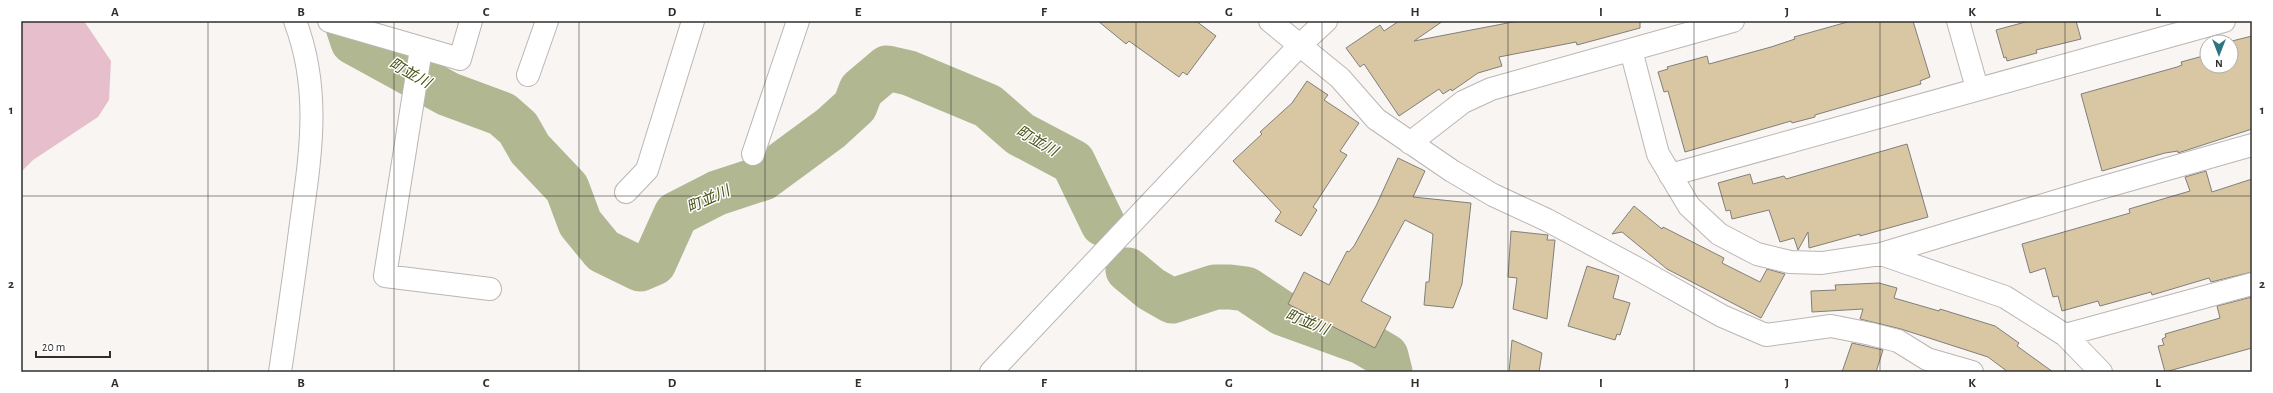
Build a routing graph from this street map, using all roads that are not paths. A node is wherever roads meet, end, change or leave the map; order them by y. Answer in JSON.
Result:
{"nodes":[{"id":1,"x":295,"y":21,"type":"edge"},
{"id":2,"x":329,"y":21,"type":"edge"},
{"id":3,"x":471,"y":21,"type":"edge"},
{"id":4,"x":547,"y":21,"type":"edge"},
{"id":5,"x":693,"y":21,"type":"edge"},
{"id":6,"x":798,"y":21,"type":"edge"},
{"id":7,"x":1270,"y":21,"type":"edge"},
{"id":8,"x":1326,"y":21,"type":"edge"},
{"id":9,"x":1733,"y":21,"type":"edge"},
{"id":10,"x":1958,"y":21,"type":"edge"},
{"id":11,"x":2224,"y":21,"type":"edge"},
{"id":12,"x":1299,"y":46,"type":"junction"},
{"id":13,"x":421,"y":49,"type":"junction"},
{"id":14,"x":1631,"y":50,"type":"junction"},
{"id":15,"x":528,"y":75,"type":"dead end"},
{"id":16,"x":1977,"y":88,"type":"junction"},
{"id":17,"x":1410,"y":143,"type":"junction"},
{"id":18,"x":2252,"y":145,"type":"edge"},
{"id":19,"x":753,"y":154,"type":"dead end"},
{"id":20,"x":1670,"y":175,"type":"junction"},
{"id":21,"x":626,"y":192,"type":"dead end"},
{"id":22,"x":1881,"y":254,"type":"junction"},
{"id":23,"x":2252,"y":284,"type":"edge"},
{"id":24,"x":490,"y":289,"type":"dead end"},
{"id":25,"x":2065,"y":335,"type":"junction"},
{"id":26,"x":280,"y":372,"type":"edge"},
{"id":27,"x":991,"y":372,"type":"edge"},
{"id":28,"x":1972,"y":372,"type":"edge"},
{"id":29,"x":2100,"y":372,"type":"edge"}],
"edges":[{"from":1,"to":26,"type":"street"},
{"from":2,"to":13,"type":"street"},
{"from":3,"to":13,"type":"street"},
{"from":4,"to":15,"type":"street"},
{"from":5,"to":21,"type":"street"},
{"from":6,"to":19,"type":"street"},
{"from":7,"to":12,"type":"street"},
{"from":8,"to":12,"type":"street"},
{"from":9,"to":14,"type":"street"},
{"from":10,"to":16,"type":"street"},
{"from":11,"to":16,"type":"street"},
{"from":12,"to":17,"type":"street"},
{"from":12,"to":27,"type":"street"},
{"from":13,"to":24,"type":"street"},
{"from":14,"to":17,"type":"street"},
{"from":14,"to":20,"type":"street"},
{"from":16,"to":20,"type":"street"},
{"from":17,"to":28,"type":"street"},
{"from":18,"to":22,"type":"street"},
{"from":20,"to":22,"type":"street"},
{"from":22,"to":25,"type":"street"},
{"from":23,"to":25,"type":"street"},
{"from":25,"to":29,"type":"street"}]}
